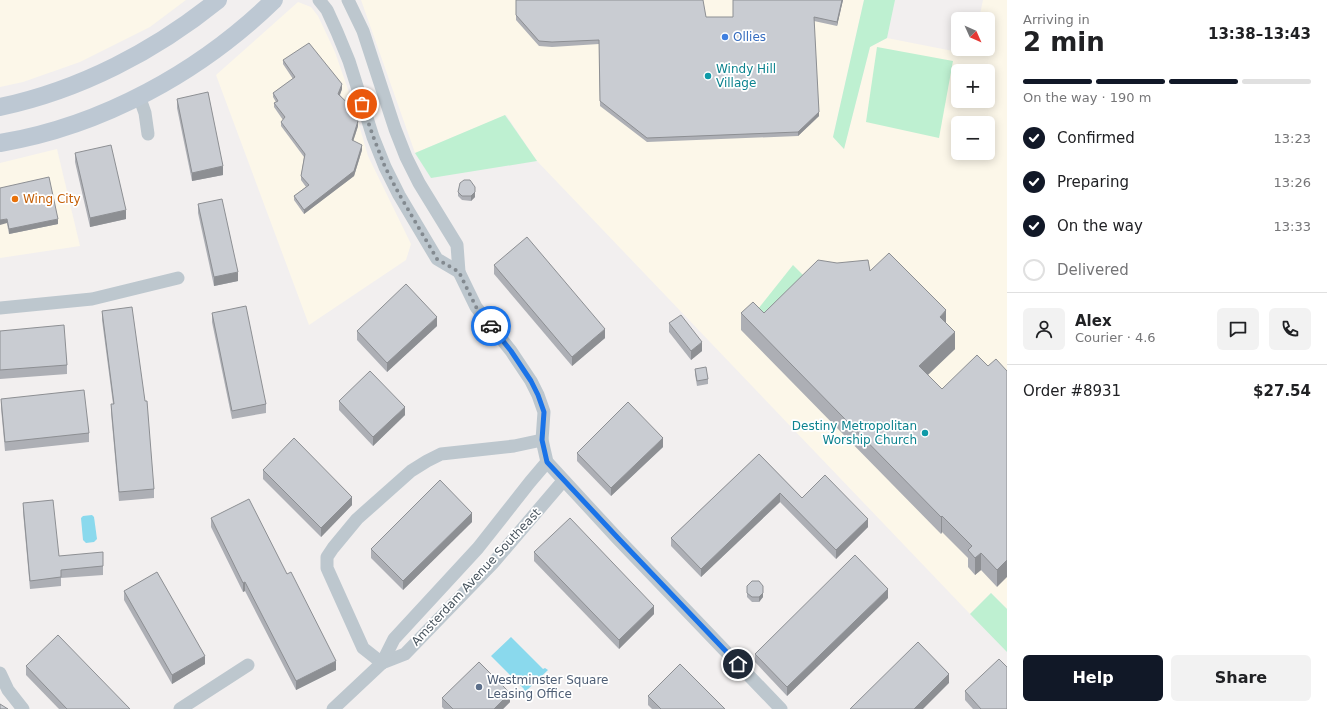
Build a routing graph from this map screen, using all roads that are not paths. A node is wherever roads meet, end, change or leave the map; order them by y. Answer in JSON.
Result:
{"nodes":[{"id":1,"x":218,"y":0,"type":"edge"},
{"id":2,"x":274,"y":0,"type":"edge"},
{"id":3,"x":319,"y":0,"type":"edge"},
{"id":4,"x":348,"y":0,"type":"edge"},
{"id":5,"x":139,"y":96,"type":"junction"},
{"id":6,"x":0,"y":107,"type":"edge"},
{"id":7,"x":148,"y":134,"type":"dead end"},
{"id":8,"x":0,"y":143,"type":"edge"},
{"id":9,"x":459,"y":272,"type":"junction"},
{"id":10,"x":178,"y":278,"type":"dead end"},
{"id":11,"x":0,"y":308,"type":"edge"},
{"id":12,"x":542,"y":440,"type":"junction"},
{"id":13,"x":547,"y":462,"type":"junction"},
{"id":14,"x":563,"y":481,"type":"junction"},
{"id":15,"x":382,"y":663,"type":"junction"},
{"id":16,"x":248,"y":665,"type":"dead end"},
{"id":17,"x":0,"y":673,"type":"edge"},
{"id":18,"x":23,"y":709,"type":"edge"},
{"id":19,"x":180,"y":709,"type":"edge"},
{"id":20,"x":333,"y":709,"type":"edge"},
{"id":21,"x":781,"y":709,"type":"edge"}],
"edges":[{"from":1,"to":6,"type":"main road"},
{"from":2,"to":5,"type":"main road"},
{"from":3,"to":9,"type":"street"},
{"from":4,"to":9,"type":"street"},
{"from":5,"to":7,"type":"street"},
{"from":5,"to":8,"type":"main road"},
{"from":9,"to":12,"type":"street"},
{"from":10,"to":11,"type":"street"},
{"from":12,"to":13,"type":"street"},
{"from":12,"to":15,"type":"street"},
{"from":13,"to":14,"type":"street"},
{"from":13,"to":15,"type":"street","name":"Amsterdam Avenue Southeast"},
{"from":14,"to":15,"type":"street","name":"Amsterdam Avenue Southeast"},
{"from":14,"to":21,"type":"street"},
{"from":15,"to":20,"type":"street","name":"Amsterdam Avenue Southeast"},
{"from":16,"to":19,"type":"street"},
{"from":17,"to":18,"type":"street"}]}
